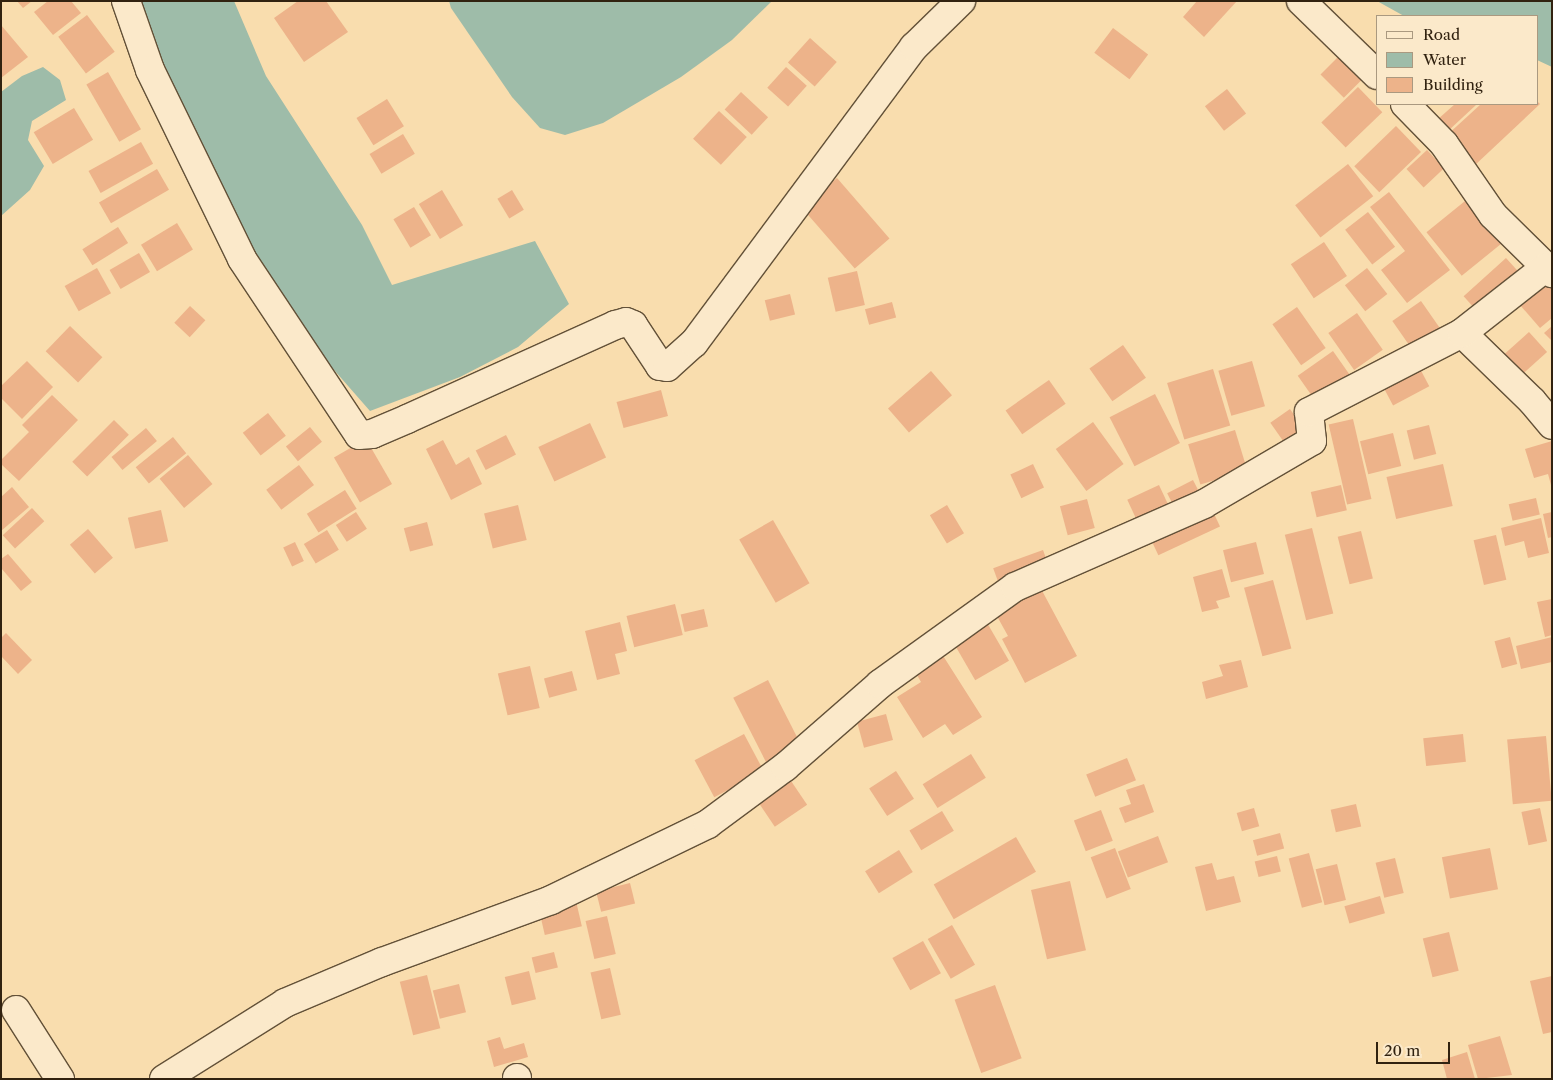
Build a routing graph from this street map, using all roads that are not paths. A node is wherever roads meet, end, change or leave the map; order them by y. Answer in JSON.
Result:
{"nodes":[{"id":1,"x":126,"y":1,"type":"edge"},
{"id":2,"x":961,"y":1,"type":"edge"},
{"id":3,"x":1301,"y":1,"type":"edge"},
{"id":4,"x":1376,"y":74,"type":"edge"},
{"id":5,"x":1406,"y":105,"type":"edge"},
{"id":6,"x":1549,"y":270,"type":"edge"},
{"id":7,"x":1462,"y":334,"type":"junction"},
{"id":8,"x":1552,"y":425,"type":"edge"},
{"id":9,"x":16,"y":1010,"type":"dead end"},
{"id":10,"x":60,"y":1079,"type":"edge"},
{"id":11,"x":164,"y":1079,"type":"edge"}],
"edges":[{"from":1,"to":2,"type":"street"},
{"from":3,"to":4,"type":"street"},
{"from":5,"to":6,"type":"street"},
{"from":6,"to":7,"type":"street"},
{"from":7,"to":8,"type":"street"},
{"from":7,"to":11,"type":"street"},
{"from":9,"to":10,"type":"street"}]}
